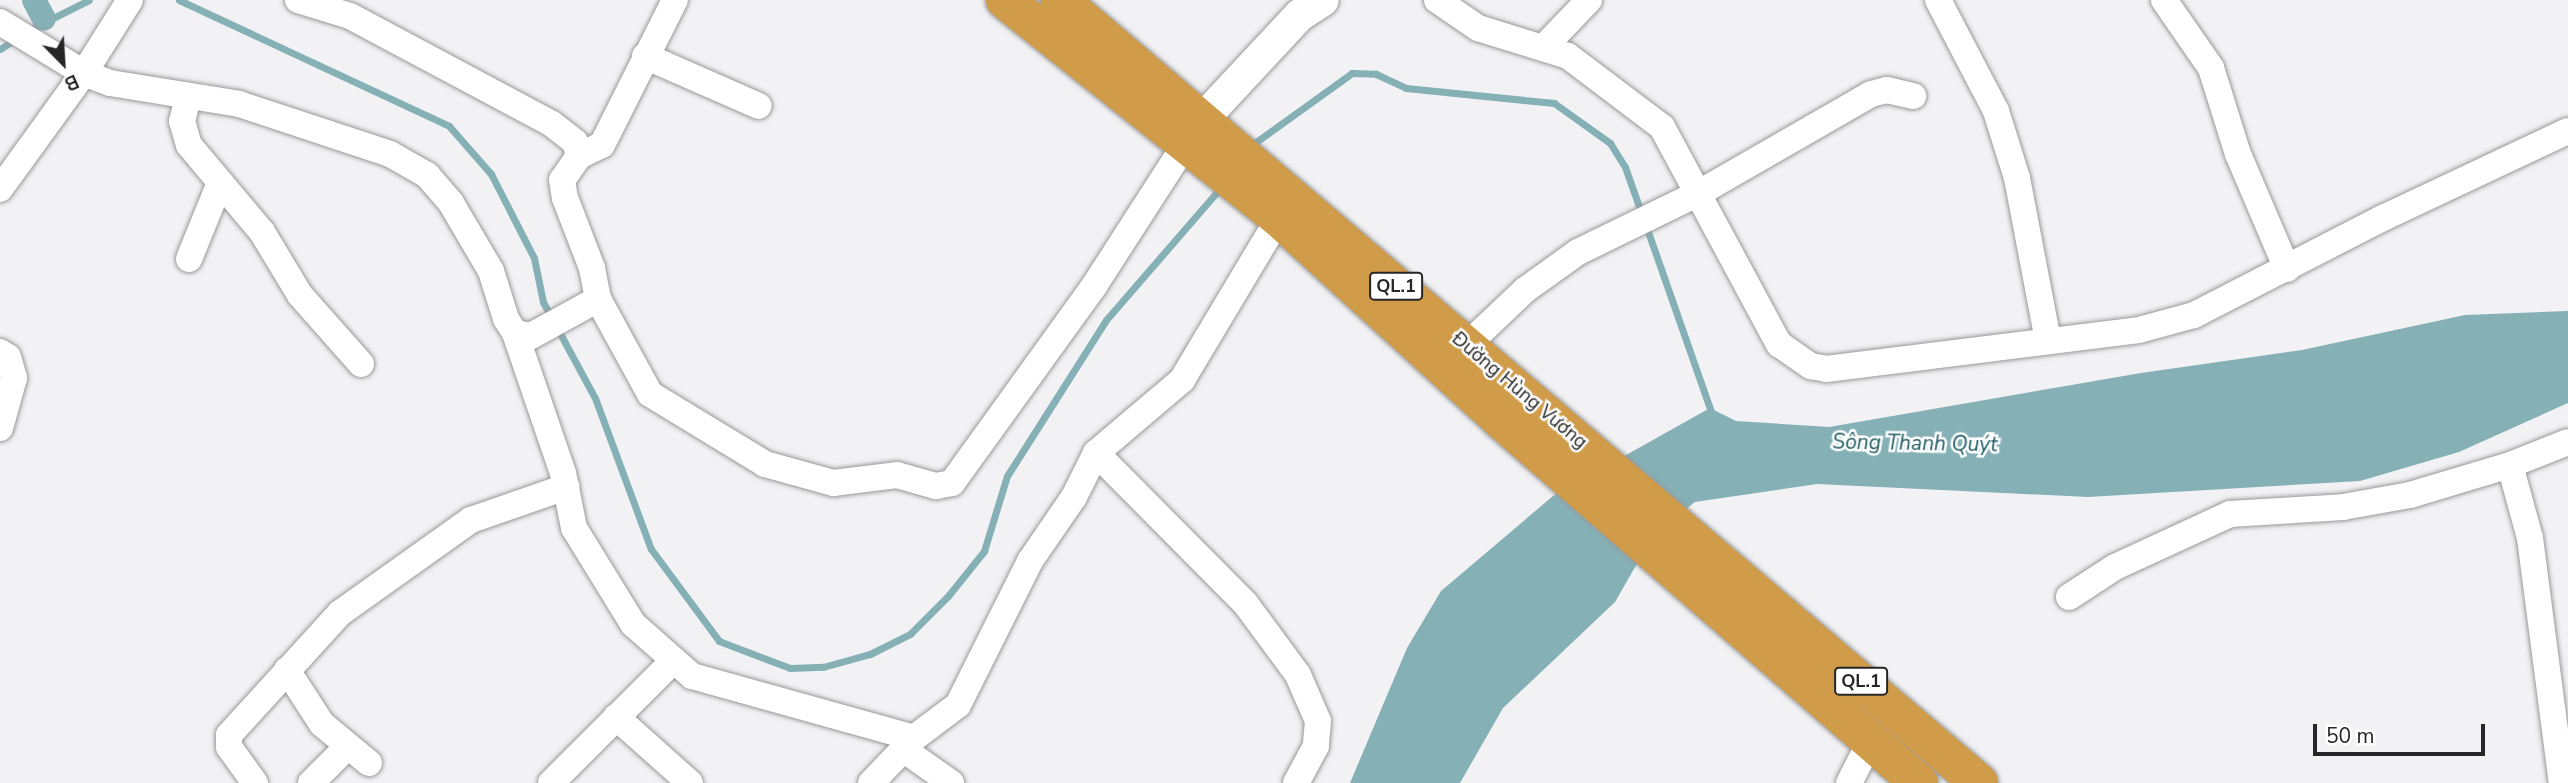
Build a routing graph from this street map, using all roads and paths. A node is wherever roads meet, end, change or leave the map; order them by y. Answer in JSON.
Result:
{"nodes":[{"id":1,"x":130,"y":0,"type":"edge"},
{"id":2,"x":298,"y":0,"type":"edge"},
{"id":3,"x":675,"y":0,"type":"edge"},
{"id":4,"x":1005,"y":0,"type":"edge"},
{"id":5,"x":1060,"y":0,"type":"edge"},
{"id":6,"x":1323,"y":0,"type":"edge"},
{"id":7,"x":1437,"y":0,"type":"edge"},
{"id":8,"x":1589,"y":0,"type":"edge"},
{"id":9,"x":1938,"y":0,"type":"edge"},
{"id":10,"x":2164,"y":0,"type":"edge"},
{"id":11,"x":0,"y":22,"type":"edge"},
{"id":12,"x":1544,"y":47,"type":"junction"},
{"id":13,"x":645,"y":57,"type":"junction"},
{"id":14,"x":84,"y":73,"type":"junction"},
{"id":15,"x":188,"y":96,"type":"junction"},
{"id":16,"x":1913,"y":96,"type":"dead end"},
{"id":17,"x":759,"y":106,"type":"dead end"},
{"id":18,"x":2568,"y":131,"type":"edge"},
{"id":19,"x":1194,"y":142,"type":"junction"},
{"id":20,"x":579,"y":156,"type":"junction"},
{"id":21,"x":219,"y":185,"type":"junction"},
{"id":22,"x":0,"y":188,"type":"edge"},
{"id":23,"x":1699,"y":193,"type":"junction"},
{"id":24,"x":1268,"y":197,"type":"junction"},
{"id":25,"x":189,"y":260,"type":"dead end"},
{"id":26,"x":2287,"y":269,"type":"junction"},
{"id":27,"x":598,"y":299,"type":"junction"},
{"id":28,"x":515,"y":333,"type":"junction"},
{"id":29,"x":2048,"y":341,"type":"junction"},
{"id":30,"x":1465,"y":347,"type":"junction"},
{"id":31,"x":0,"y":352,"type":"edge"},
{"id":32,"x":361,"y":364,"type":"dead end"},
{"id":33,"x":1514,"y":409,"type":"junction"},
{"id":34,"x":0,"y":428,"type":"edge"},
{"id":35,"x":2568,"y":442,"type":"edge"},
{"id":36,"x":1096,"y":453,"type":"junction"},
{"id":37,"x":2510,"y":465,"type":"junction"},
{"id":38,"x":566,"y":487,"type":"junction"},
{"id":39,"x":1732,"y":593,"type":"junction"},
{"id":40,"x":2069,"y":597,"type":"dead end"},
{"id":41,"x":672,"y":662,"type":"junction"},
{"id":42,"x":287,"y":670,"type":"junction"},
{"id":43,"x":616,"y":717,"type":"junction"},
{"id":44,"x":1870,"y":742,"type":"junction"},
{"id":45,"x":908,"y":743,"type":"junction"},
{"id":46,"x":346,"y":748,"type":"junction"},
{"id":47,"x":369,"y":763,"type":"dead end"},
{"id":48,"x":255,"y":783,"type":"edge"},
{"id":49,"x":311,"y":783,"type":"edge"},
{"id":50,"x":551,"y":783,"type":"edge"},
{"id":51,"x":690,"y":783,"type":"edge"},
{"id":52,"x":871,"y":783,"type":"edge"},
{"id":53,"x":951,"y":783,"type":"edge"},
{"id":54,"x":1296,"y":783,"type":"edge"},
{"id":55,"x":1849,"y":783,"type":"edge"},
{"id":56,"x":1919,"y":783,"type":"edge"},
{"id":57,"x":1979,"y":783,"type":"edge"},
{"id":58,"x":2562,"y":783,"type":"edge"}],
"edges":[{"from":1,"to":14,"type":"street"},
{"from":2,"to":20,"type":"street"},
{"from":3,"to":13,"type":"street"},
{"from":4,"to":19,"type":"highway","name":"Đường Hùng Vương","number":"QL.1"},
{"from":5,"to":19,"type":"highway","name":"Đường Hùng Vương","number":"QL.1"},
{"from":6,"to":19,"type":"street"},
{"from":7,"to":12,"type":"street"},
{"from":8,"to":12,"type":"street"},
{"from":9,"to":29,"type":"street"},
{"from":10,"to":26,"type":"street"},
{"from":11,"to":14,"type":"street"},
{"from":12,"to":23,"type":"street"},
{"from":13,"to":17,"type":"street"},
{"from":13,"to":20,"type":"street"},
{"from":14,"to":15,"type":"street"},
{"from":14,"to":22,"type":"street"},
{"from":15,"to":21,"type":"street"},
{"from":15,"to":28,"type":"street"},
{"from":16,"to":23,"type":"street"},
{"from":18,"to":26,"type":"street"},
{"from":19,"to":24,"type":"highway","name":"Đường Hùng Vương","number":"QL.1"},
{"from":19,"to":27,"type":"street"},
{"from":20,"to":27,"type":"street"},
{"from":21,"to":25,"type":"street"},
{"from":21,"to":32,"type":"street"},
{"from":23,"to":29,"type":"street"},
{"from":23,"to":30,"type":"street"},
{"from":24,"to":30,"type":"highway","name":"Đường Hùng Vương","number":"QL.1"},
{"from":24,"to":33,"type":"highway","name":"Đường Hùng Vương","number":"QL.1"},
{"from":24,"to":36,"type":"street"},
{"from":26,"to":29,"type":"street"},
{"from":27,"to":28,"type":"street"},
{"from":28,"to":38,"type":"street"},
{"from":30,"to":33,"type":"highway","name":"Đường Hùng Vương","number":"QL.1"},
{"from":31,"to":34,"type":"street"},
{"from":33,"to":39,"type":"highway","name":"Đường Hùng Vương","number":"QL.1"},
{"from":35,"to":37,"type":"street"},
{"from":36,"to":45,"type":"street"},
{"from":36,"to":54,"type":"street"},
{"from":37,"to":40,"type":"street"},
{"from":37,"to":58,"type":"street"},
{"from":38,"to":41,"type":"street"},
{"from":38,"to":42,"type":"street"},
{"from":39,"to":44,"type":"highway","name":"Đường Hùng Vương","number":"QL.1"},
{"from":39,"to":57,"type":"highway","name":"Đường Hùng Vương","number":"QL.1"},
{"from":41,"to":43,"type":"street"},
{"from":41,"to":45,"type":"street"},
{"from":42,"to":46,"type":"street"},
{"from":42,"to":48,"type":"street"},
{"from":43,"to":50,"type":"street"},
{"from":43,"to":51,"type":"street"},
{"from":44,"to":55,"type":"street"},
{"from":44,"to":56,"type":"highway","name":"Đường Hùng Vương","number":"QL.1"},
{"from":45,"to":52,"type":"street"},
{"from":45,"to":53,"type":"street"},
{"from":46,"to":47,"type":"street"},
{"from":46,"to":49,"type":"street"}]}
